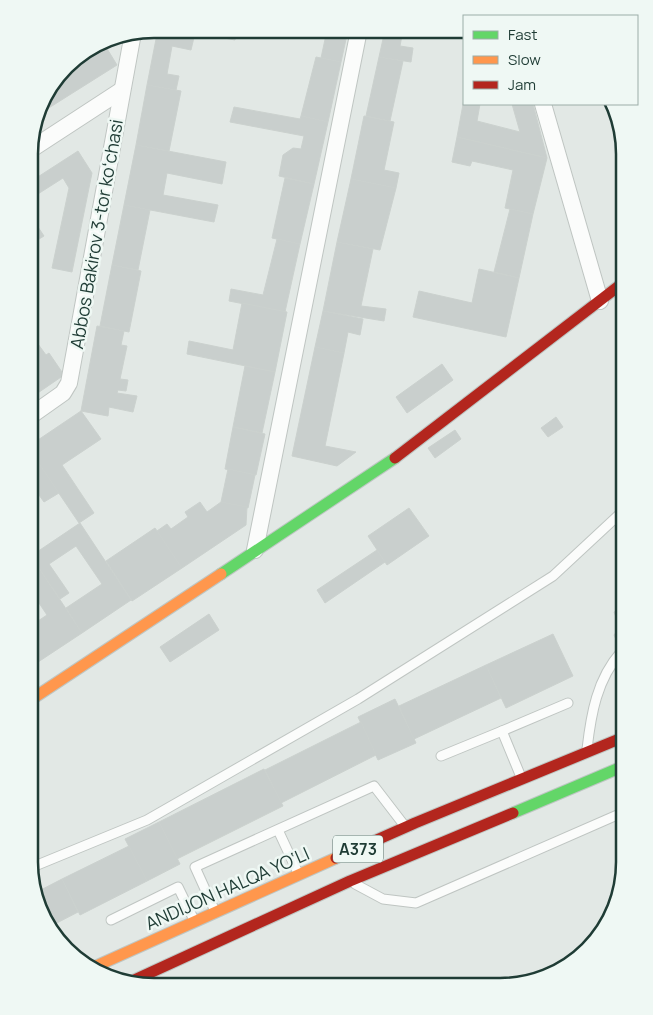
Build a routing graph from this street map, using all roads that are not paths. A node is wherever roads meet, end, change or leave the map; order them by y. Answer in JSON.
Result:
{"nodes":[{"id":1,"x":357,"y":38,"type":"edge"},
{"id":2,"x":132,"y":39,"type":"edge"},
{"id":3,"x":122,"y":90,"type":"junction"},
{"id":4,"x":543,"y":105,"type":"edge"},
{"id":5,"x":38,"y":145,"type":"edge"},
{"id":6,"x":616,"y":288,"type":"edge"},
{"id":7,"x":600,"y":301,"type":"junction"},
{"id":8,"x":38,"y":410,"type":"edge"},
{"id":9,"x":615,"y":518,"type":"edge"},
{"id":10,"x":255,"y":550,"type":"junction"},
{"id":11,"x":615,"y":659,"type":"edge"},
{"id":12,"x":38,"y":695,"type":"edge"},
{"id":13,"x":568,"y":703,"type":"dead end"},
{"id":14,"x":502,"y":731,"type":"junction"},
{"id":15,"x":615,"y":741,"type":"edge"},
{"id":16,"x":586,"y":754,"type":"junction"},
{"id":17,"x":441,"y":756,"type":"dead end"},
{"id":18,"x":615,"y":770,"type":"edge"},
{"id":19,"x":522,"y":779,"type":"junction"},
{"id":20,"x":615,"y":816,"type":"edge"},
{"id":21,"x":405,"y":828,"type":"junction"},
{"id":22,"x":278,"y":830,"type":"junction"},
{"id":23,"x":38,"y":865,"type":"edge"},
{"id":24,"x":299,"y":876,"type":"junction"},
{"id":25,"x":350,"y":881,"type":"junction"},
{"id":26,"x":216,"y":913,"type":"junction"},
{"id":27,"x":111,"y":920,"type":"dead end"},
{"id":28,"x":195,"y":922,"type":"junction"},
{"id":29,"x":101,"y":965,"type":"edge"},
{"id":30,"x":141,"y":977,"type":"edge"}],
"edges":[{"from":1,"to":10,"type":"street"},
{"from":2,"to":3,"type":"street","name":"Abbos Bakirov 3-tor koʻchasi"},
{"from":3,"to":5,"type":"street"},
{"from":3,"to":8,"type":"street","name":"Abbos Bakirov 3-tor koʻchasi"},
{"from":4,"to":7,"type":"street"},
{"from":6,"to":7,"type":"main road"},
{"from":7,"to":10,"type":"main road"},
{"from":9,"to":23,"type":"lane"},
{"from":10,"to":12,"type":"main road"},
{"from":11,"to":16,"type":"lane"},
{"from":13,"to":14,"type":"lane"},
{"from":14,"to":17,"type":"lane"},
{"from":14,"to":19,"type":"lane"},
{"from":15,"to":16,"type":"main road","name":"ANDIJON HALQA YO‘LI","number":"A373"},
{"from":16,"to":19,"type":"main road","name":"ANDIJON HALQA YO‘LI","number":"A373"},
{"from":18,"to":25,"type":"main road","number":"A373"},
{"from":19,"to":21,"type":"main road","name":"ANDIJON HALQA YO‘LI","number":"A373"},
{"from":20,"to":25,"type":"lane"},
{"from":21,"to":22,"type":"lane"},
{"from":21,"to":24,"type":"main road","name":"ANDIJON HALQA YO‘LI","number":"A373"},
{"from":22,"to":24,"type":"lane"},
{"from":22,"to":26,"type":"lane"},
{"from":24,"to":26,"type":"main road","name":"ANDIJON HALQA YO‘LI","number":"A373"},
{"from":25,"to":30,"type":"main road","number":"A373"},
{"from":26,"to":28,"type":"main road","name":"ANDIJON HALQA YO‘LI","number":"A373"},
{"from":27,"to":28,"type":"lane"},
{"from":28,"to":29,"type":"main road","name":"ANDIJON HALQA YO‘LI","number":"A373"}]}
